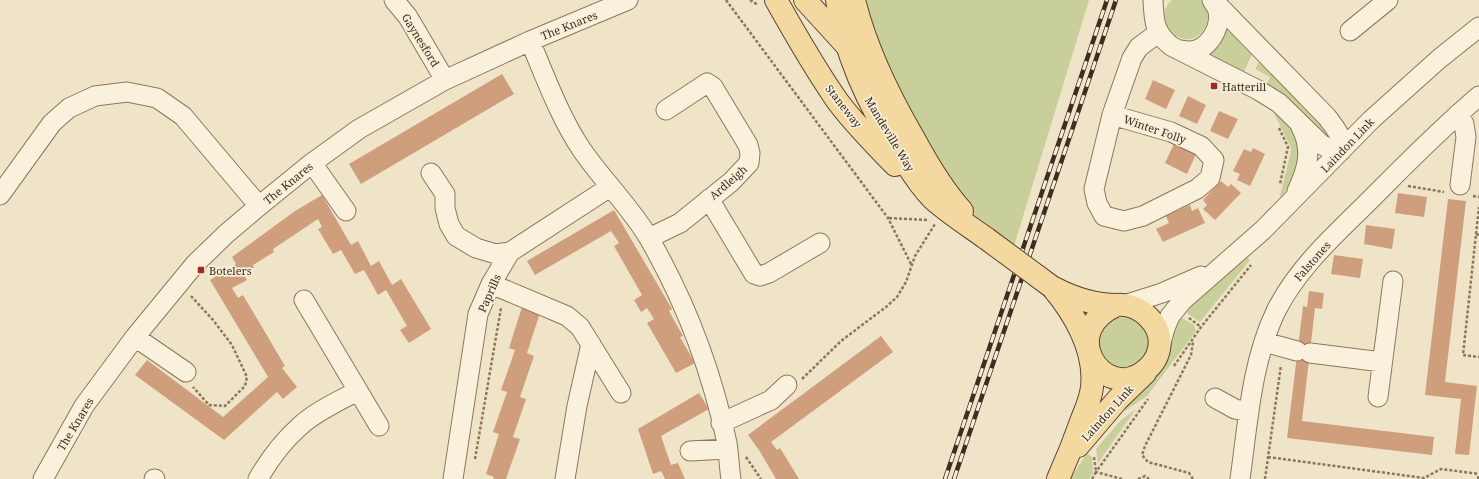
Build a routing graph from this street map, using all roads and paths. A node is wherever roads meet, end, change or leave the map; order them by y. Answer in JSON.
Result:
{"nodes":[{"id":1,"x":394,"y":0,"type":"edge"},
{"id":2,"x":628,"y":0,"type":"edge"},
{"id":3,"x":726,"y":0,"type":"edge"},
{"id":4,"x":776,"y":0,"type":"edge"},
{"id":5,"x":805,"y":0,"type":"edge"},
{"id":6,"x":837,"y":0,"type":"edge"},
{"id":7,"x":854,"y":0,"type":"edge"},
{"id":8,"x":1153,"y":0,"type":"edge"},
{"id":9,"x":1161,"y":0,"type":"edge"},
{"id":10,"x":1213,"y":0,"type":"edge"},
{"id":11,"x":1388,"y":0,"type":"edge"},
{"id":12,"x":599,"y":6,"type":"edge"},
{"id":13,"x":1156,"y":27,"type":"junction"},
{"id":14,"x":1479,"y":27,"type":"edge"},
{"id":15,"x":1350,"y":31,"type":"dead end"},
{"id":16,"x":530,"y":41,"type":"junction"},
{"id":17,"x":849,"y":49,"type":"junction"},
{"id":18,"x":1181,"y":50,"type":"junction"},
{"id":19,"x":445,"y":80,"type":"junction"},
{"id":20,"x":1479,"y":96,"type":"edge"},
{"id":21,"x":890,"y":98,"type":"junction"},
{"id":22,"x":666,"y":110,"type":"dead end"},
{"id":23,"x":1293,"y":114,"type":"junction"},
{"id":24,"x":1458,"y":114,"type":"junction"},
{"id":25,"x":1112,"y":115,"type":"junction"},
{"id":26,"x":1327,"y":118,"type":"junction"},
{"id":27,"x":1371,"y":120,"type":"junction"},
{"id":28,"x":1278,"y":127,"type":"dead end"},
{"id":29,"x":1341,"y":151,"type":"junction"},
{"id":30,"x":312,"y":163,"type":"junction"},
{"id":31,"x":431,"y":173,"type":"dead end"},
{"id":32,"x":1407,"y":186,"type":"dead end"},
{"id":33,"x":610,"y":187,"type":"junction"},
{"id":34,"x":1460,"y":191,"type":"junction"},
{"id":35,"x":0,"y":195,"type":"edge"},
{"id":36,"x":1479,"y":197,"type":"edge"},
{"id":37,"x":932,"y":198,"type":"junction"},
{"id":38,"x":1283,"y":198,"type":"junction"},
{"id":39,"x":709,"y":199,"type":"junction"},
{"id":40,"x":260,"y":206,"type":"junction"},
{"id":41,"x":1479,"y":208,"type":"edge"},
{"id":42,"x":346,"y":211,"type":"dead end"},
{"id":43,"x":888,"y":218,"type":"junction"},
{"id":44,"x":1477,"y":234,"type":"edge"},
{"id":45,"x":649,"y":238,"type":"junction"},
{"id":46,"x":987,"y":239,"type":"junction"},
{"id":47,"x":820,"y":243,"type":"dead end"},
{"id":48,"x":510,"y":252,"type":"junction"},
{"id":49,"x":1252,"y":263,"type":"dead end"},
{"id":50,"x":911,"y":265,"type":"junction"},
{"id":51,"x":1219,"y":268,"type":"junction"},
{"id":52,"x":1392,"y":281,"type":"dead end"},
{"id":53,"x":497,"y":286,"type":"junction"},
{"id":54,"x":1052,"y":286,"type":"junction"},
{"id":55,"x":187,"y":291,"type":"dead end"},
{"id":56,"x":304,"y":300,"type":"dead end"},
{"id":57,"x":1120,"y":305,"type":"junction"},
{"id":58,"x":135,"y":337,"type":"junction"},
{"id":59,"x":1194,"y":339,"type":"junction"},
{"id":60,"x":1264,"y":342,"type":"junction"},
{"id":61,"x":1161,"y":343,"type":"junction"},
{"id":62,"x":591,"y":344,"type":"junction"},
{"id":63,"x":1297,"y":351,"type":"junction"},
{"id":64,"x":1088,"y":352,"type":"junction"},
{"id":65,"x":1479,"y":357,"type":"edge"},
{"id":66,"x":1382,"y":362,"type":"junction"},
{"id":67,"x":1159,"y":370,"type":"junction"},
{"id":68,"x":188,"y":378,"type":"joint"},
{"id":69,"x":794,"y":383,"type":"joint"},
{"id":70,"x":358,"y":391,"type":"junction"},
{"id":71,"x":621,"y":393,"type":"dead end"},
{"id":72,"x":1152,"y":393,"type":"dead end"},
{"id":73,"x":1378,"y":397,"type":"dead end"},
{"id":74,"x":1215,"y":398,"type":"dead end"},
{"id":75,"x":1148,"y":399,"type":"junction"},
{"id":76,"x":1136,"y":407,"type":"dead end"},
{"id":77,"x":1249,"y":412,"type":"junction"},
{"id":78,"x":721,"y":423,"type":"junction"},
{"id":79,"x":379,"y":426,"type":"dead end"},
{"id":80,"x":690,"y":452,"type":"dead end"},
{"id":81,"x":736,"y":452,"type":"junction"},
{"id":82,"x":1268,"y":457,"type":"junction"},
{"id":83,"x":1067,"y":460,"type":"junction"},
{"id":84,"x":474,"y":464,"type":"dead end"},
{"id":85,"x":1479,"y":474,"type":"edge"},
{"id":86,"x":42,"y":479,"type":"edge"},
{"id":87,"x":258,"y":479,"type":"edge"},
{"id":88,"x":453,"y":479,"type":"edge"},
{"id":89,"x":565,"y":479,"type":"edge"},
{"id":90,"x":731,"y":479,"type":"edge"},
{"id":91,"x":761,"y":479,"type":"edge"},
{"id":92,"x":1058,"y":479,"type":"edge"},
{"id":93,"x":1122,"y":479,"type":"edge"},
{"id":94,"x":1138,"y":479,"type":"edge"},
{"id":95,"x":1149,"y":479,"type":"edge"},
{"id":96,"x":1193,"y":479,"type":"edge"},
{"id":97,"x":1240,"y":479,"type":"edge"},
{"id":98,"x":1265,"y":479,"type":"edge"},
{"id":99,"x":1478,"y":479,"type":"edge"}],
"edges":[{"from":1,"to":19,"type":"street","name":"Gaynesford"},
{"from":2,"to":12,"type":"street","name":"The Knares"},
{"from":3,"to":43,"type":"path"},
{"from":4,"to":37,"type":"main road","name":"Staneway"},
{"from":5,"to":17,"type":"main road"},
{"from":6,"to":17,"type":"main road","name":"Mandeville Way"},
{"from":7,"to":21,"type":"main road","name":"Mandeville Way"},
{"from":8,"to":13,"type":"street"},
{"from":9,"to":13,"type":"street"},
{"from":10,"to":18,"type":"street"},
{"from":10,"to":26,"type":"street"},
{"from":11,"to":15,"type":"street"},
{"from":12,"to":16,"type":"street","name":"The Knares"},
{"from":13,"to":18,"type":"street"},
{"from":13,"to":25,"type":"street","name":"Winter Folly"},
{"from":14,"to":27,"type":"street","name":"Laindon Link"},
{"from":16,"to":19,"type":"street","name":"The Knares"},
{"from":16,"to":33,"type":"street"},
{"from":17,"to":21,"type":"main road"},
{"from":17,"to":37,"type":"main road","name":"Mandeville Way"},
{"from":18,"to":23,"type":"street"},
{"from":19,"to":30,"type":"street","name":"The Knares"},
{"from":20,"to":24,"type":"street","name":"Falstones"},
{"from":21,"to":46,"type":"main road","name":"Mandeville Way"},
{"from":22,"to":39,"type":"street","name":"Ardleigh"},
{"from":23,"to":29,"type":"street"},
{"from":23,"to":38,"type":"street"},
{"from":24,"to":34,"type":"street"},
{"from":24,"to":60,"type":"street","name":"Falstones"},
{"from":25,"to":25,"type":"street","name":"Winter Folly"},
{"from":26,"to":27,"type":"street"},
{"from":26,"to":29,"type":"street"},
{"from":27,"to":29,"type":"street","name":"Laindon Link"},
{"from":28,"to":38,"type":"path"},
{"from":29,"to":38,"type":"street","name":"Laindon Link"},
{"from":30,"to":40,"type":"street","name":"The Knares"},
{"from":30,"to":42,"type":"street"},
{"from":31,"to":48,"type":"street"},
{"from":32,"to":34,"type":"path"},
{"from":33,"to":45,"type":"street"},
{"from":33,"to":48,"type":"street","name":"Paprills"},
{"from":34,"to":36,"type":"path"},
{"from":35,"to":40,"type":"street"},
{"from":37,"to":46,"type":"main road","name":"Mandeville Way"},
{"from":38,"to":51,"type":"street","name":"Laindon Link"},
{"from":39,"to":45,"type":"street","name":"Ardleigh"},
{"from":39,"to":47,"type":"street"},
{"from":40,"to":58,"type":"street","name":"The Knares"},
{"from":41,"to":44,"type":"path"},
{"from":43,"to":50,"type":"path"},
{"from":43,"to":50,"type":"path"},
{"from":44,"to":65,"type":"path"},
{"from":45,"to":78,"type":"street"},
{"from":46,"to":54,"type":"main road","name":"Mandeville Way","bridge":true},
{"from":48,"to":53,"type":"street","name":"Paprills"},
{"from":49,"to":59,"type":"path"},
{"from":50,"to":69,"type":"path"},
{"from":51,"to":57,"type":"street","name":"Laindon Link"},
{"from":51,"to":61,"type":"street","name":"Laindon Link"},
{"from":52,"to":66,"type":"street"},
{"from":53,"to":62,"type":"street"},
{"from":53,"to":84,"type":"path"},
{"from":53,"to":88,"type":"street","name":"Paprills"},
{"from":54,"to":57,"type":"main road","name":"Mandeville Way"},
{"from":54,"to":64,"type":"main road","name":"Mandeville Way"},
{"from":55,"to":68,"type":"path"},
{"from":56,"to":70,"type":"street"},
{"from":57,"to":61,"type":"main road"},
{"from":57,"to":64,"type":"main road"},
{"from":58,"to":68,"type":"street"},
{"from":58,"to":86,"type":"street","name":"The Knares"},
{"from":59,"to":67,"type":"path"},
{"from":59,"to":96,"type":"path"},
{"from":60,"to":63,"type":"street"},
{"from":60,"to":77,"type":"street","name":"Falstones"},
{"from":61,"to":67,"type":"main road"},
{"from":62,"to":71,"type":"street"},
{"from":62,"to":89,"type":"street"},
{"from":63,"to":66,"type":"street"},
{"from":63,"to":82,"type":"path"},
{"from":64,"to":67,"type":"main road"},
{"from":64,"to":83,"type":"main road","name":"Laindon Link"},
{"from":66,"to":73,"type":"street"},
{"from":67,"to":83,"type":"main road","name":"Laindon Link"},
{"from":69,"to":78,"type":"street"},
{"from":70,"to":79,"type":"street"},
{"from":70,"to":87,"type":"street"},
{"from":72,"to":75,"type":"path"},
{"from":74,"to":77,"type":"street"},
{"from":75,"to":76,"type":"path"},
{"from":75,"to":93,"type":"path"},
{"from":77,"to":97,"type":"street","name":"Falstones"},
{"from":78,"to":81,"type":"street"},
{"from":80,"to":81,"type":"street"},
{"from":81,"to":90,"type":"street"},
{"from":81,"to":91,"type":"path"},
{"from":82,"to":85,"type":"path"},
{"from":82,"to":98,"type":"path"},
{"from":83,"to":92,"type":"main road","name":"Laindon Link"},
{"from":85,"to":99,"type":"path"},
{"from":94,"to":95,"type":"path"}]}
